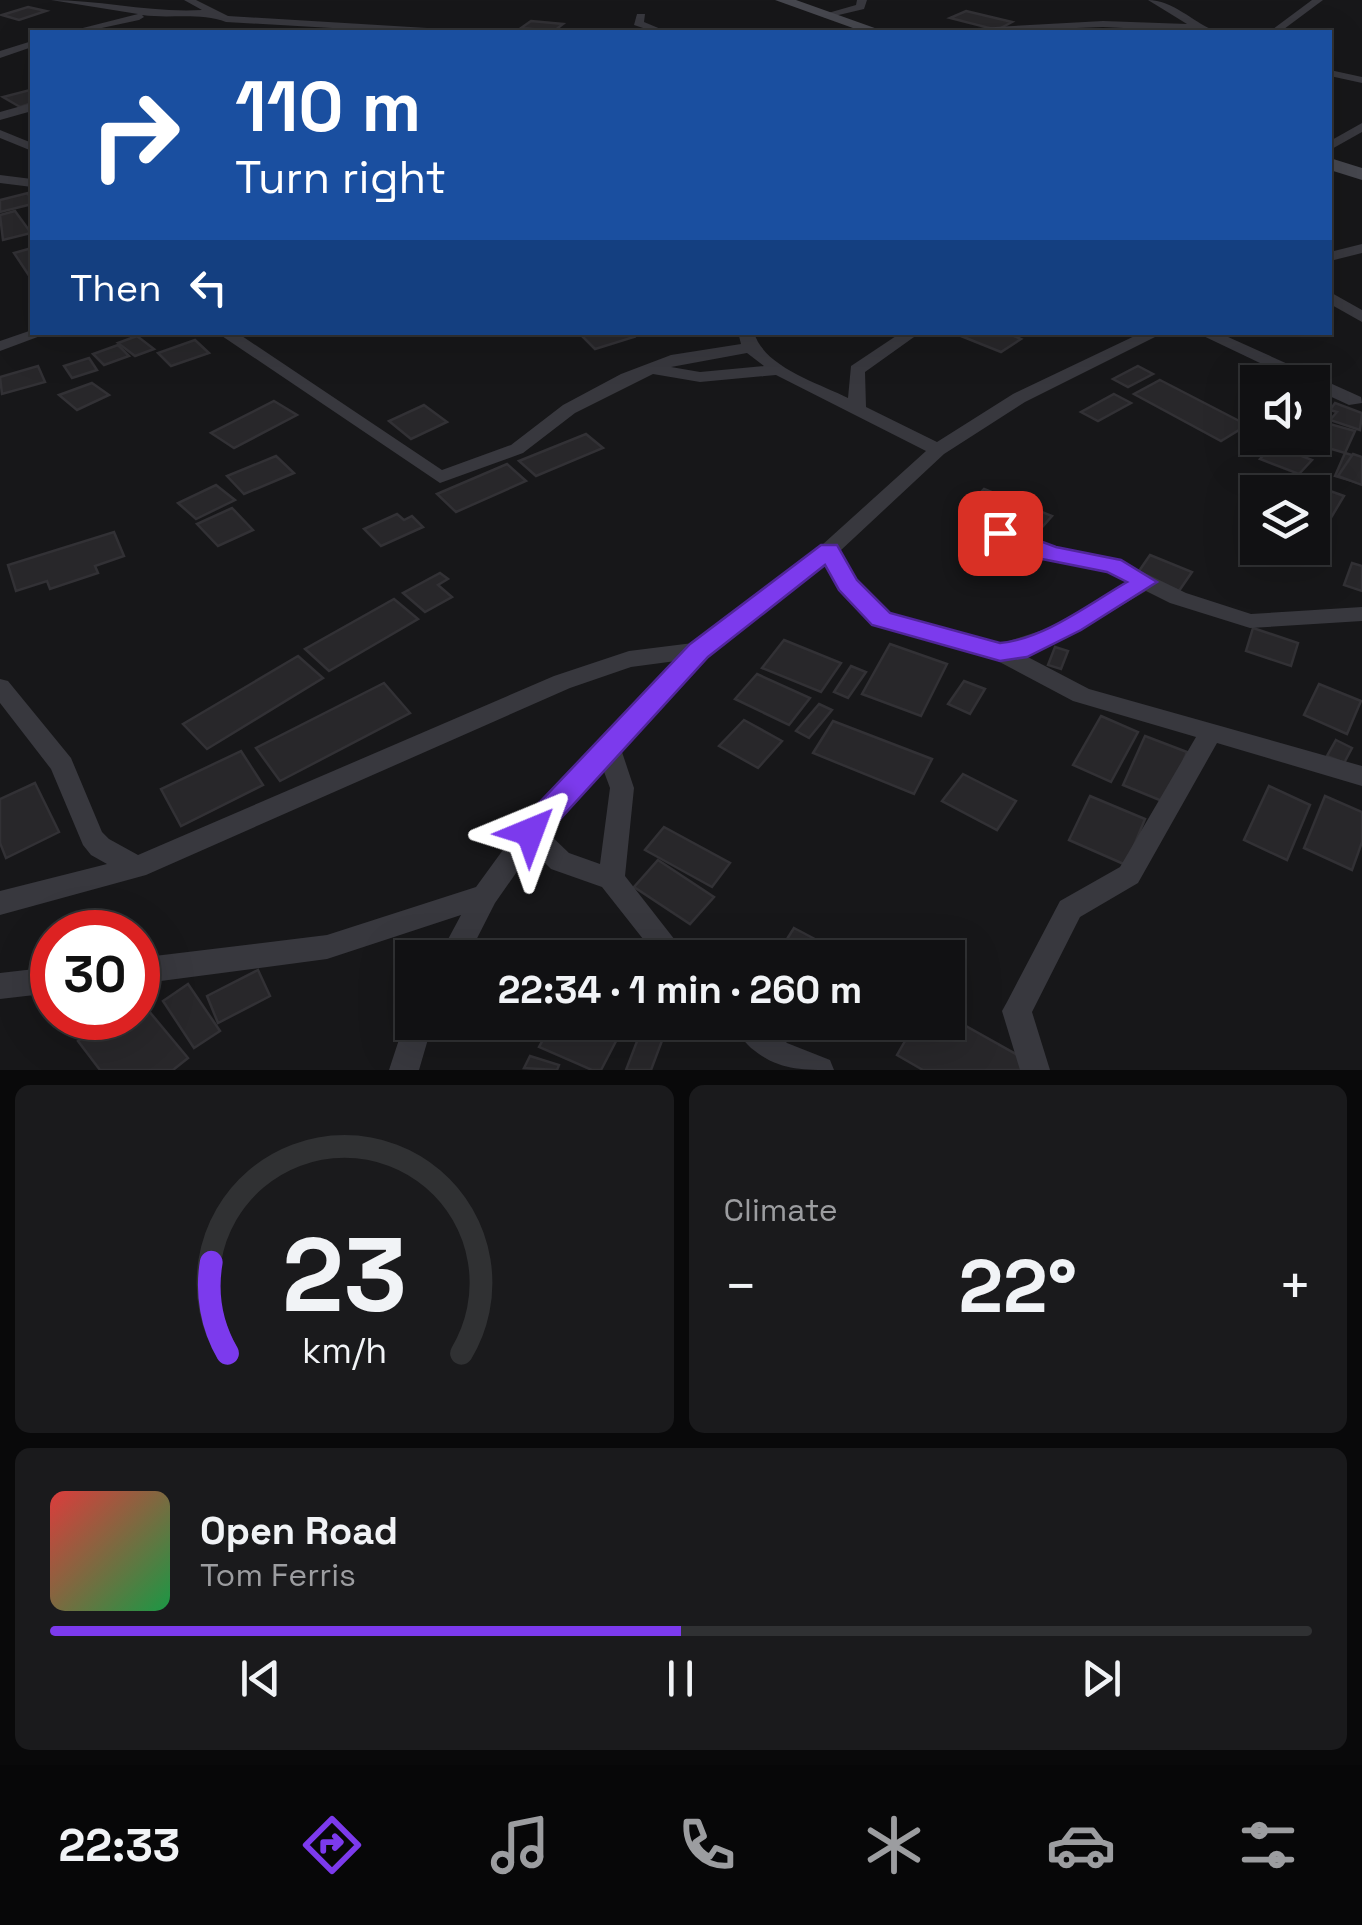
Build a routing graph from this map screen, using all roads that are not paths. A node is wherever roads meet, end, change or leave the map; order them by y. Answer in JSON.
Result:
{"nodes":[{"id":1,"x":56,"y":0,"type":"edge"},
{"id":2,"x":189,"y":0,"type":"edge"},
{"id":3,"x":782,"y":0,"type":"edge"},
{"id":4,"x":862,"y":0,"type":"edge"},
{"id":5,"x":1318,"y":0,"type":"edge"},
{"id":6,"x":1148,"y":2,"type":"edge"},
{"id":7,"x":210,"y":13,"type":"junction"},
{"id":8,"x":1135,"y":13,"type":"dead end"},
{"id":9,"x":166,"y":14,"type":"junction"},
{"id":10,"x":826,"y":15,"type":"junction"},
{"id":11,"x":641,"y":16,"type":"dead end"},
{"id":12,"x":305,"y":24,"type":"junction"},
{"id":13,"x":1122,"y":27,"type":"edge"},
{"id":14,"x":80,"y":30,"type":"edge"},
{"id":15,"x":285,"y":30,"type":"edge"},
{"id":16,"x":380,"y":30,"type":"edge"},
{"id":17,"x":657,"y":30,"type":"edge"},
{"id":18,"x":868,"y":30,"type":"edge"},
{"id":19,"x":986,"y":30,"type":"edge"},
{"id":20,"x":1189,"y":30,"type":"edge"},
{"id":21,"x":1208,"y":30,"type":"edge"},
{"id":22,"x":1277,"y":30,"type":"edge"},
{"id":23,"x":30,"y":45,"type":"edge"},
{"id":24,"x":0,"y":54,"type":"edge"},
{"id":25,"x":1332,"y":73,"type":"edge"},
{"id":26,"x":1362,"y":80,"type":"edge"},
{"id":27,"x":30,"y":108,"type":"edge"},
{"id":28,"x":0,"y":116,"type":"edge"},
{"id":29,"x":1362,"y":127,"type":"edge"},
{"id":30,"x":0,"y":134,"type":"edge"},
{"id":31,"x":1332,"y":145,"type":"edge"},
{"id":32,"x":30,"y":146,"type":"edge"},
{"id":33,"x":1332,"y":165,"type":"edge"},
{"id":34,"x":30,"y":168,"type":"edge"},
{"id":35,"x":1362,"y":174,"type":"edge"},
{"id":36,"x":2,"y":178,"type":"edge"},
{"id":37,"x":30,"y":183,"type":"edge"},
{"id":38,"x":1362,"y":248,"type":"edge"},
{"id":39,"x":1332,"y":256,"type":"edge"},
{"id":40,"x":1332,"y":298,"type":"edge"},
{"id":41,"x":1362,"y":317,"type":"edge"},
{"id":42,"x":35,"y":335,"type":"edge"},
{"id":43,"x":228,"y":335,"type":"edge"},
{"id":44,"x":908,"y":335,"type":"edge"},
{"id":45,"x":1151,"y":335,"type":"edge"},
{"id":46,"x":1210,"y":335,"type":"edge"},
{"id":47,"x":748,"y":340,"type":"edge"},
{"id":48,"x":0,"y":346,"type":"edge"},
{"id":49,"x":652,"y":368,"type":"junction"},
{"id":50,"x":779,"y":370,"type":"junction"},
{"id":51,"x":736,"y":377,"type":"junction"},
{"id":52,"x":1355,"y":400,"type":"dead end"},
{"id":53,"x":857,"y":410,"type":"junction"},
{"id":54,"x":938,"y":450,"type":"junction"},
{"id":55,"x":1000,"y":533,"type":"dead end"},
{"id":56,"x":829,"y":550,"type":"junction"},
{"id":57,"x":1146,"y":582,"type":"junction"},
{"id":58,"x":1362,"y":614,"type":"edge"},
{"id":59,"x":699,"y":650,"type":"junction"},
{"id":60,"x":1000,"y":652,"type":"junction"},
{"id":61,"x":0,"y":686,"type":"edge"},
{"id":62,"x":1211,"y":733,"type":"junction"},
{"id":63,"x":609,"y":749,"type":"junction"},
{"id":64,"x":1362,"y":776,"type":"edge"},
{"id":65,"x":530,"y":832,"type":"junction"},
{"id":66,"x":138,"y":867,"type":"junction"},
{"id":67,"x":611,"y":878,"type":"junction"},
{"id":68,"x":485,"y":895,"type":"junction"},
{"id":69,"x":0,"y":903,"type":"edge"},
{"id":70,"x":461,"y":940,"type":"edge"},
{"id":71,"x":661,"y":940,"type":"edge"},
{"id":72,"x":160,"y":968,"type":"edge"},
{"id":73,"x":30,"y":983,"type":"edge"},
{"id":74,"x":0,"y":986,"type":"edge"},
{"id":75,"x":413,"y":1040,"type":"edge"},
{"id":76,"x":763,"y":1040,"type":"edge"},
{"id":77,"x":404,"y":1070,"type":"edge"},
{"id":78,"x":818,"y":1070,"type":"edge"},
{"id":79,"x":1035,"y":1070,"type":"edge"}],
"edges":[{"from":1,"to":9,"type":"street"},
{"from":2,"to":7,"type":"street"},
{"from":3,"to":10,"type":"main road"},
{"from":4,"to":10,"type":"street"},
{"from":5,"to":22,"type":"street"},
{"from":6,"to":21,"type":"street"},
{"from":7,"to":9,"type":"street"},
{"from":7,"to":12,"type":"street"},
{"from":8,"to":13,"type":"street"},
{"from":9,"to":14,"type":"street"},
{"from":10,"to":18,"type":"main road"},
{"from":11,"to":17,"type":"street"},
{"from":12,"to":15,"type":"street"},
{"from":12,"to":16,"type":"street"},
{"from":13,"to":19,"type":"street"},
{"from":13,"to":20,"type":"street"},
{"from":23,"to":24,"type":"street"},
{"from":25,"to":26,"type":"street"},
{"from":27,"to":28,"type":"street"},
{"from":29,"to":31,"type":"street"},
{"from":30,"to":32,"type":"street"},
{"from":33,"to":35,"type":"main road"},
{"from":34,"to":36,"type":"street"},
{"from":36,"to":37,"type":"street"},
{"from":38,"to":39,"type":"street"},
{"from":40,"to":41,"type":"street"},
{"from":42,"to":48,"type":"street"},
{"from":43,"to":49,"type":"street"},
{"from":44,"to":53,"type":"street"},
{"from":45,"to":54,"type":"street"},
{"from":46,"to":52,"type":"street"},
{"from":47,"to":49,"type":"street"},
{"from":47,"to":50,"type":"street"},
{"from":47,"to":51,"type":"street"},
{"from":49,"to":51,"type":"street"},
{"from":50,"to":51,"type":"street"},
{"from":50,"to":53,"type":"street"},
{"from":53,"to":54,"type":"street"},
{"from":54,"to":56,"type":"street"},
{"from":55,"to":57,"type":"street"},
{"from":56,"to":59,"type":"street"},
{"from":56,"to":60,"type":"street"},
{"from":57,"to":58,"type":"street"},
{"from":57,"to":60,"type":"street"},
{"from":59,"to":63,"type":"street"},
{"from":59,"to":66,"type":"street"},
{"from":60,"to":62,"type":"street"},
{"from":61,"to":66,"type":"street"},
{"from":62,"to":64,"type":"street"},
{"from":62,"to":79,"type":"street"},
{"from":63,"to":65,"type":"street"},
{"from":63,"to":67,"type":"street"},
{"from":65,"to":67,"type":"street"},
{"from":65,"to":68,"type":"street"},
{"from":66,"to":69,"type":"street"},
{"from":67,"to":71,"type":"street"},
{"from":68,"to":70,"type":"street"},
{"from":68,"to":72,"type":"street"},
{"from":73,"to":74,"type":"street"},
{"from":75,"to":77,"type":"street"},
{"from":76,"to":78,"type":"street"}]}
